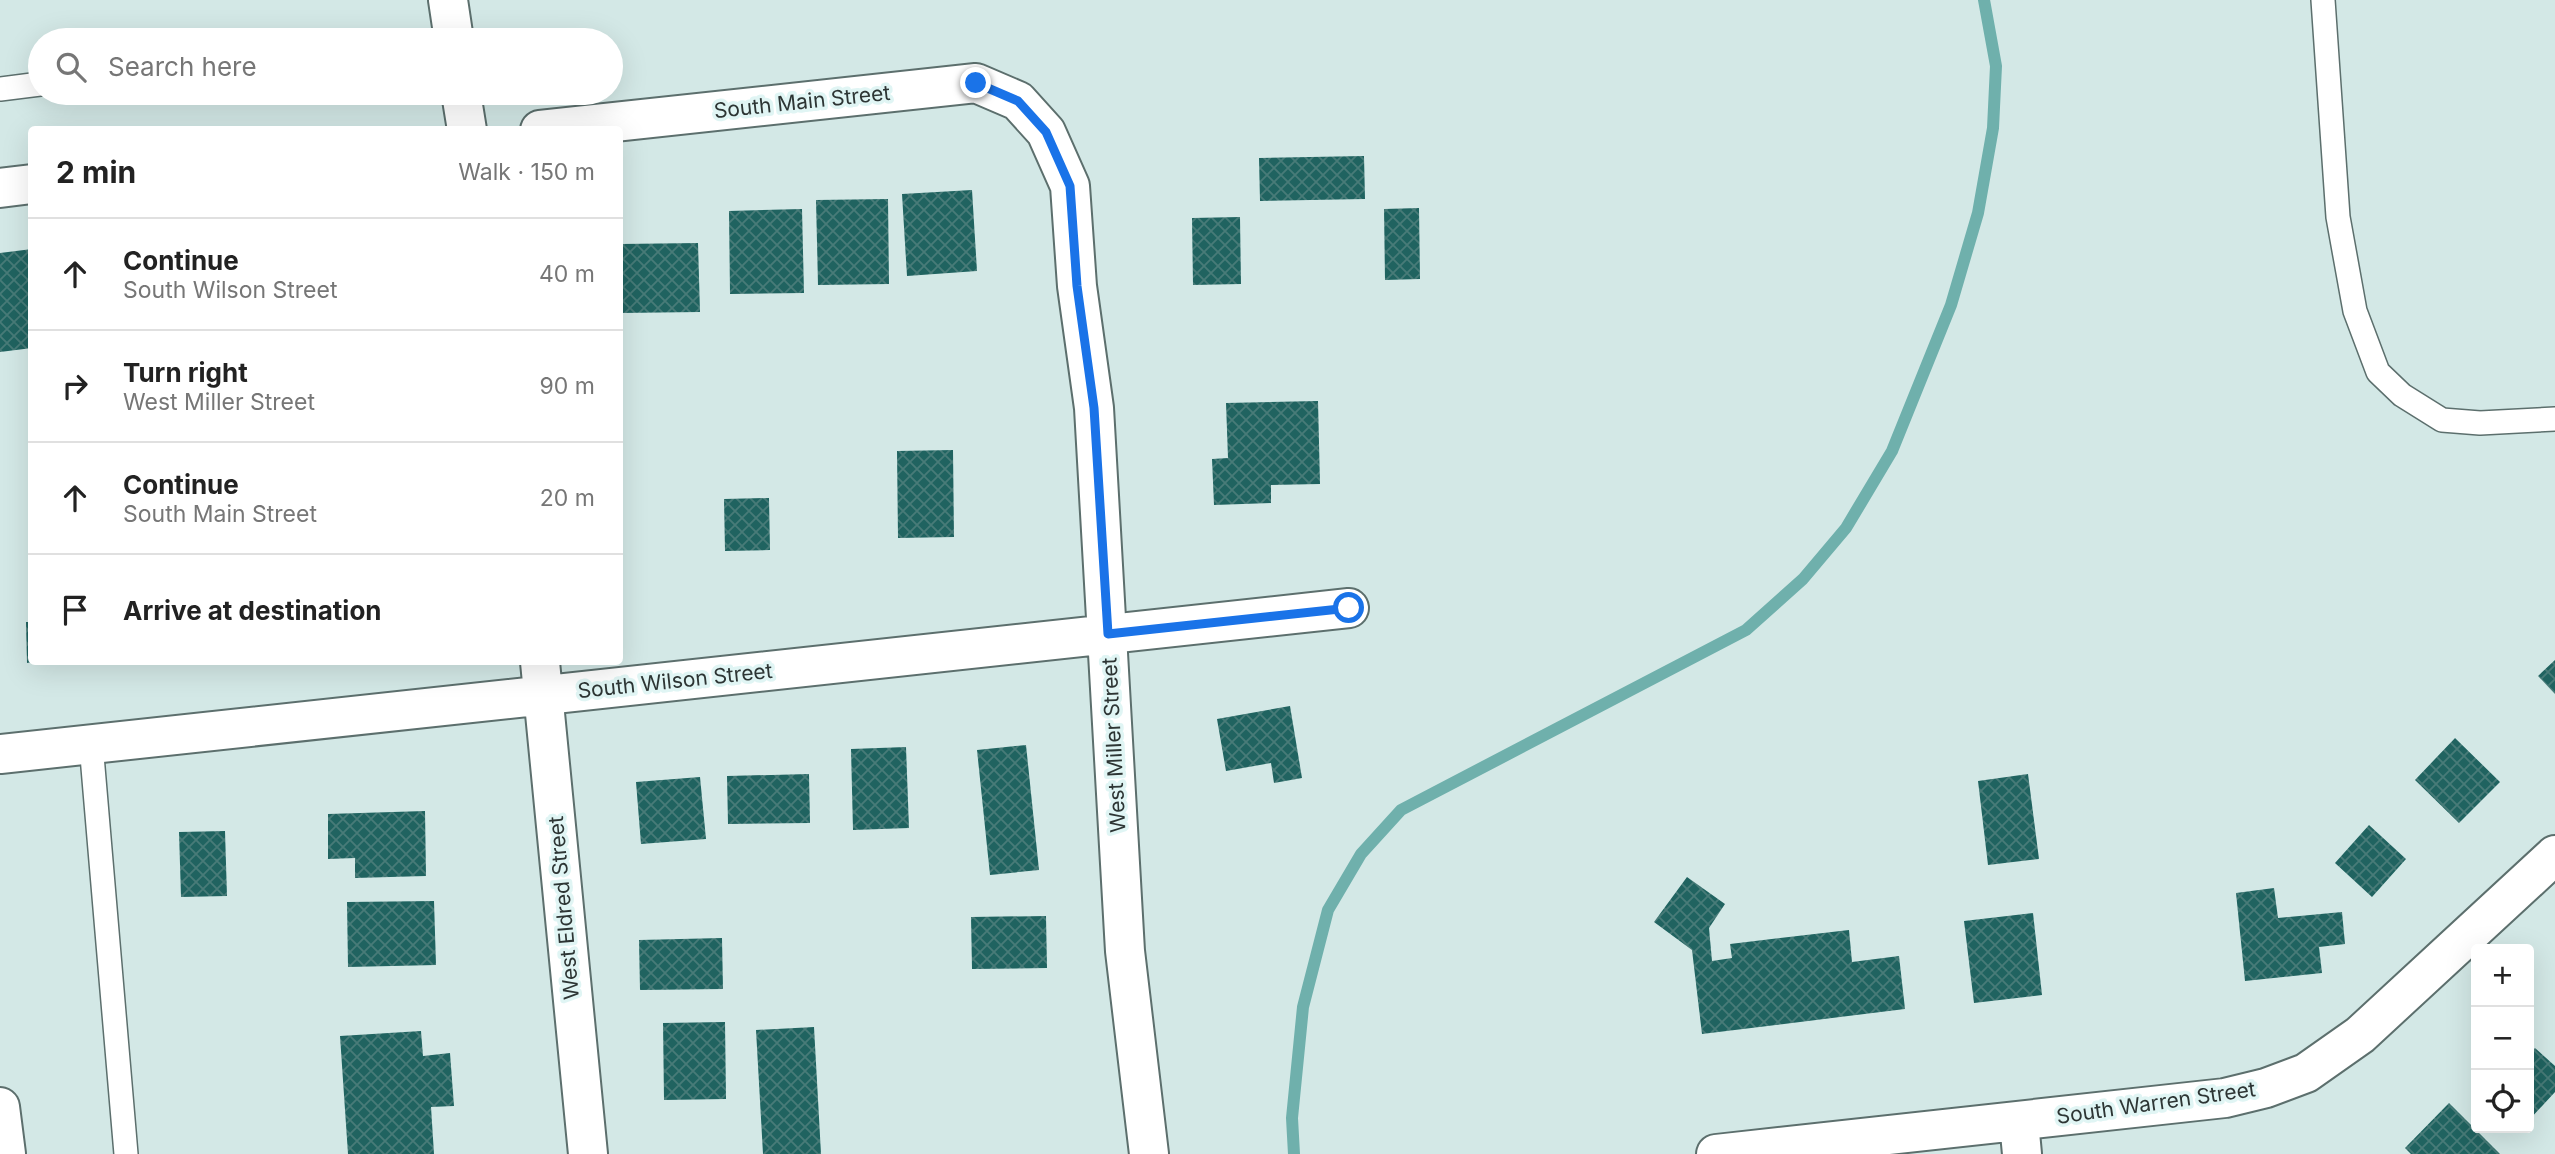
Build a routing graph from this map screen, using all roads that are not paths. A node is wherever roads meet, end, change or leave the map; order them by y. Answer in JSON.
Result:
{"nodes":[{"id":1,"x":448,"y":0,"type":"edge"},
{"id":2,"x":2323,"y":0,"type":"edge"},
{"id":3,"x":452,"y":28,"type":"edge"},
{"id":4,"x":28,"y":86,"type":"edge"},
{"id":5,"x":0,"y":89,"type":"edge"},
{"id":6,"x":463,"y":105,"type":"edge"},
{"id":7,"x":466,"y":126,"type":"edge"},
{"id":8,"x":577,"y":126,"type":"edge"},
{"id":9,"x":1046,"y":132,"type":"joint"},
{"id":10,"x":28,"y":184,"type":"edge"},
{"id":11,"x":0,"y":188,"type":"edge"},
{"id":12,"x":2555,"y":419,"type":"edge"},
{"id":13,"x":1349,"y":608,"type":"dead end"},
{"id":14,"x":1108,"y":634,"type":"junction"},
{"id":15,"x":542,"y":678,"type":"edge"},
{"id":16,"x":91,"y":744,"type":"junction"},
{"id":17,"x":0,"y":754,"type":"edge"},
{"id":18,"x":2555,"y":855,"type":"edge"},
{"id":19,"x":0,"y":1107,"type":"edge"},
{"id":20,"x":2021,"y":1138,"type":"edge"},
{"id":21,"x":6,"y":1154,"type":"edge"},
{"id":22,"x":125,"y":1154,"type":"edge"},
{"id":23,"x":588,"y":1154,"type":"edge"},
{"id":24,"x":1149,"y":1154,"type":"edge"},
{"id":25,"x":1716,"y":1154,"type":"edge"}],
"edges":[{"from":1,"to":3,"type":"street"},
{"from":2,"to":12,"type":"lane"},
{"from":4,"to":5,"type":"lane"},
{"from":6,"to":7,"type":"street"},
{"from":8,"to":9,"type":"street","name":"South Main Street"},
{"from":9,"to":14,"type":"street","name":"West Miller Street"},
{"from":10,"to":11,"type":"street"},
{"from":13,"to":14,"type":"street","name":"South Wilson Street"},
{"from":14,"to":15,"type":"street","name":"South Wilson Street"},
{"from":14,"to":24,"type":"street","name":"West Miller Street"},
{"from":15,"to":16,"type":"street","name":"South Wilson Street"},
{"from":15,"to":23,"type":"street","name":"West Eldred Street"},
{"from":16,"to":17,"type":"street","name":"South Wilson Street"},
{"from":16,"to":22,"type":"lane"},
{"from":18,"to":20,"type":"street","name":"South Warren Street"},
{"from":19,"to":21,"type":"street"},
{"from":20,"to":25,"type":"street","name":"South Warren Street"}]}
